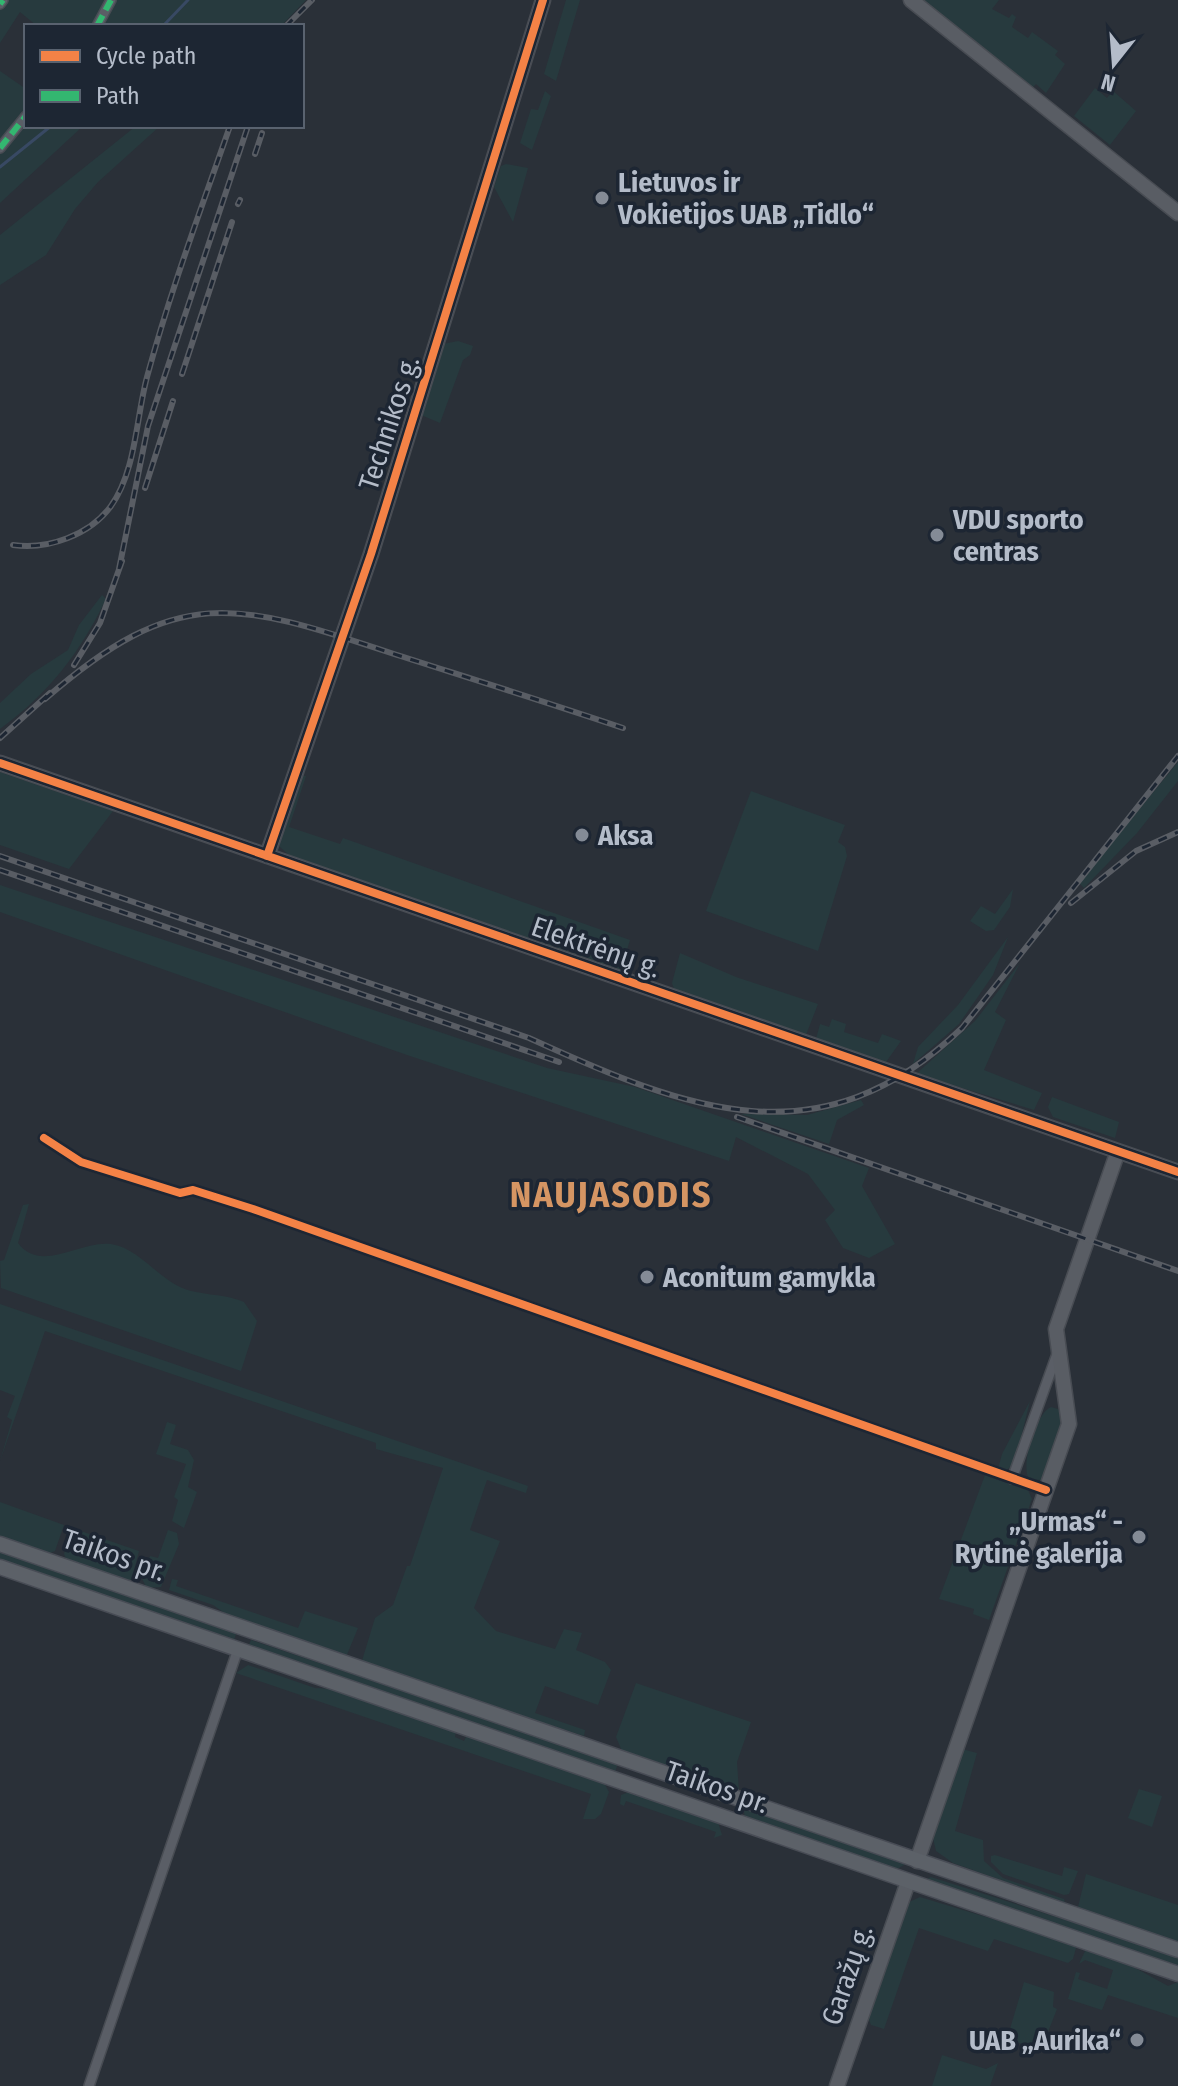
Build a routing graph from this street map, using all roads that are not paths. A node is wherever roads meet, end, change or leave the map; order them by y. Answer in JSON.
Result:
{"nodes":[{"id":1,"x":111,"y":0,"type":"edge"},
{"id":2,"x":543,"y":0,"type":"edge"},
{"id":3,"x":911,"y":0,"type":"edge"},
{"id":4,"x":98,"y":24,"type":"edge"},
{"id":5,"x":24,"y":118,"type":"edge"},
{"id":6,"x":5,"y":134,"type":"edge"},
{"id":7,"x":0,"y":148,"type":"edge"},
{"id":8,"x":1178,"y":213,"type":"edge"},
{"id":9,"x":0,"y":763,"type":"edge"},
{"id":10,"x":267,"y":856,"type":"junction"},
{"id":11,"x":44,"y":1138,"type":"dead end"},
{"id":12,"x":1118,"y":1151,"type":"junction"},
{"id":13,"x":1178,"y":1172,"type":"edge"},
{"id":14,"x":1057,"y":1354,"type":"junction"},
{"id":15,"x":1012,"y":1479,"type":"junction"},
{"id":16,"x":1046,"y":1490,"type":"junction"},
{"id":17,"x":0,"y":1544,"type":"edge"},
{"id":18,"x":0,"y":1567,"type":"edge"},
{"id":19,"x":255,"y":1632,"type":"junction"},
{"id":20,"x":238,"y":1649,"type":"junction"},
{"id":21,"x":628,"y":1761,"type":"junction"},
{"id":22,"x":621,"y":1781,"type":"junction"},
{"id":23,"x":739,"y":1799,"type":"junction"},
{"id":24,"x":729,"y":1819,"type":"junction"},
{"id":25,"x":917,"y":1861,"type":"junction"},
{"id":26,"x":908,"y":1882,"type":"junction"},
{"id":27,"x":1178,"y":1950,"type":"edge"},
{"id":28,"x":1178,"y":1974,"type":"edge"},
{"id":29,"x":89,"y":2086,"type":"edge"},
{"id":30,"x":837,"y":2086,"type":"edge"}],
"edges":[{"from":1,"to":4,"type":"street"},
{"from":2,"to":10,"type":"street","name":"Technikos g."},
{"from":3,"to":8,"type":"street"},
{"from":5,"to":6,"type":"street"},
{"from":6,"to":7,"type":"street"},
{"from":9,"to":10,"type":"street","name":"Elektrėnų g."},
{"from":10,"to":12,"type":"street","name":"Elektrėnų g."},
{"from":11,"to":15,"type":"street"},
{"from":12,"to":13,"type":"street","name":"Elektrėnų g."},
{"from":12,"to":14,"type":"street"},
{"from":14,"to":15,"type":"street"},
{"from":14,"to":16,"type":"street"},
{"from":15,"to":16,"type":"street"},
{"from":16,"to":25,"type":"street"},
{"from":17,"to":19,"type":"main road","name":"Taikos pr."},
{"from":18,"to":20,"type":"main road","name":"Taikos pr."},
{"from":19,"to":20,"type":"main road"},
{"from":19,"to":21,"type":"main road","name":"Taikos pr."},
{"from":20,"to":22,"type":"main road","name":"Taikos pr."},
{"from":20,"to":29,"type":"street"},
{"from":21,"to":22,"type":"main road"},
{"from":21,"to":23,"type":"main road","name":"Taikos pr."},
{"from":22,"to":24,"type":"main road","name":"Taikos pr."},
{"from":23,"to":24,"type":"main road"},
{"from":23,"to":25,"type":"main road","name":"Taikos pr."},
{"from":24,"to":26,"type":"main road","name":"Taikos pr."},
{"from":25,"to":26,"type":"main road"},
{"from":25,"to":27,"type":"main road","name":"Taikos pr."},
{"from":26,"to":28,"type":"main road","name":"Taikos pr."},
{"from":26,"to":30,"type":"street","name":"Garažų g."}]}
